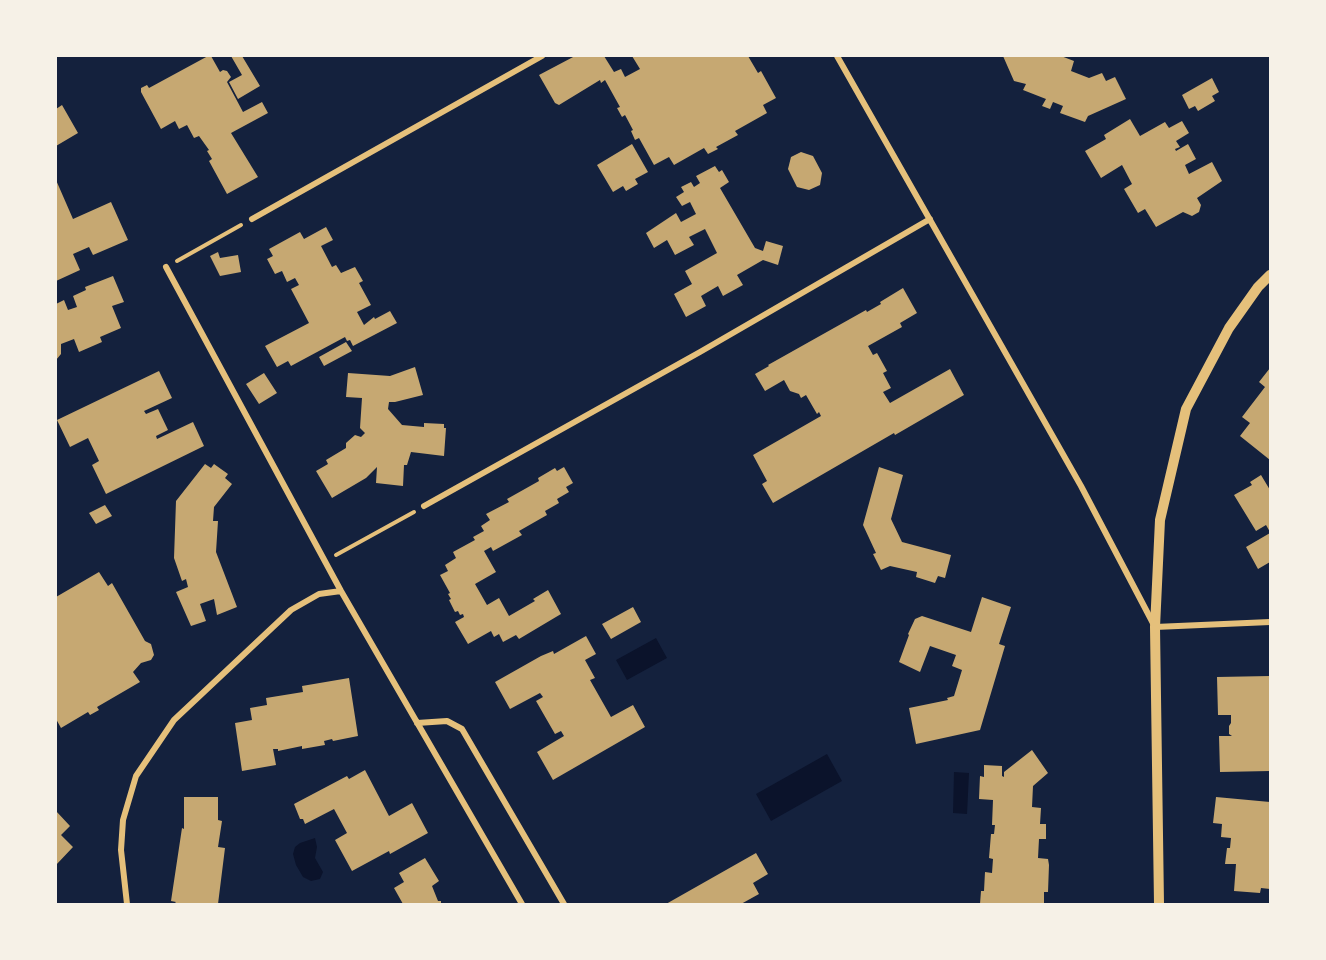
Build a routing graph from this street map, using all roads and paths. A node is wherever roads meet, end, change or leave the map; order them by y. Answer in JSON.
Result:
{"nodes":[{"id":1,"x":542,"y":56,"type":"edge"},
{"id":2,"x":837,"y":56,"type":"edge"},
{"id":3,"x":252,"y":219,"type":"joint"},
{"id":4,"x":930,"y":219,"type":"junction"},
{"id":5,"x":166,"y":267,"type":"joint"},
{"id":6,"x":1270,"y":275,"type":"edge"},
{"id":7,"x":424,"y":506,"type":"joint"},
{"id":8,"x":325,"y":561,"type":"junction"},
{"id":9,"x":341,"y":591,"type":"junction"},
{"id":10,"x":1270,"y":622,"type":"edge"},
{"id":11,"x":1155,"y":627,"type":"junction"},
{"id":12,"x":417,"y":723,"type":"junction"},
{"id":13,"x":127,"y":904,"type":"edge"},
{"id":14,"x":522,"y":904,"type":"edge"},
{"id":15,"x":564,"y":904,"type":"edge"},
{"id":16,"x":1159,"y":904,"type":"edge"}],
"edges":[{"from":1,"to":3,"type":"street"},
{"from":2,"to":4,"type":"street"},
{"from":3,"to":5,"type":"path"},
{"from":4,"to":7,"type":"street"},
{"from":4,"to":11,"type":"street"},
{"from":5,"to":8,"type":"street"},
{"from":6,"to":11,"type":"street"},
{"from":7,"to":8,"type":"path"},
{"from":8,"to":9,"type":"street"},
{"from":9,"to":12,"type":"street"},
{"from":9,"to":13,"type":"street"},
{"from":10,"to":11,"type":"street"},
{"from":11,"to":16,"type":"street"},
{"from":12,"to":14,"type":"street"},
{"from":12,"to":15,"type":"street"}]}
